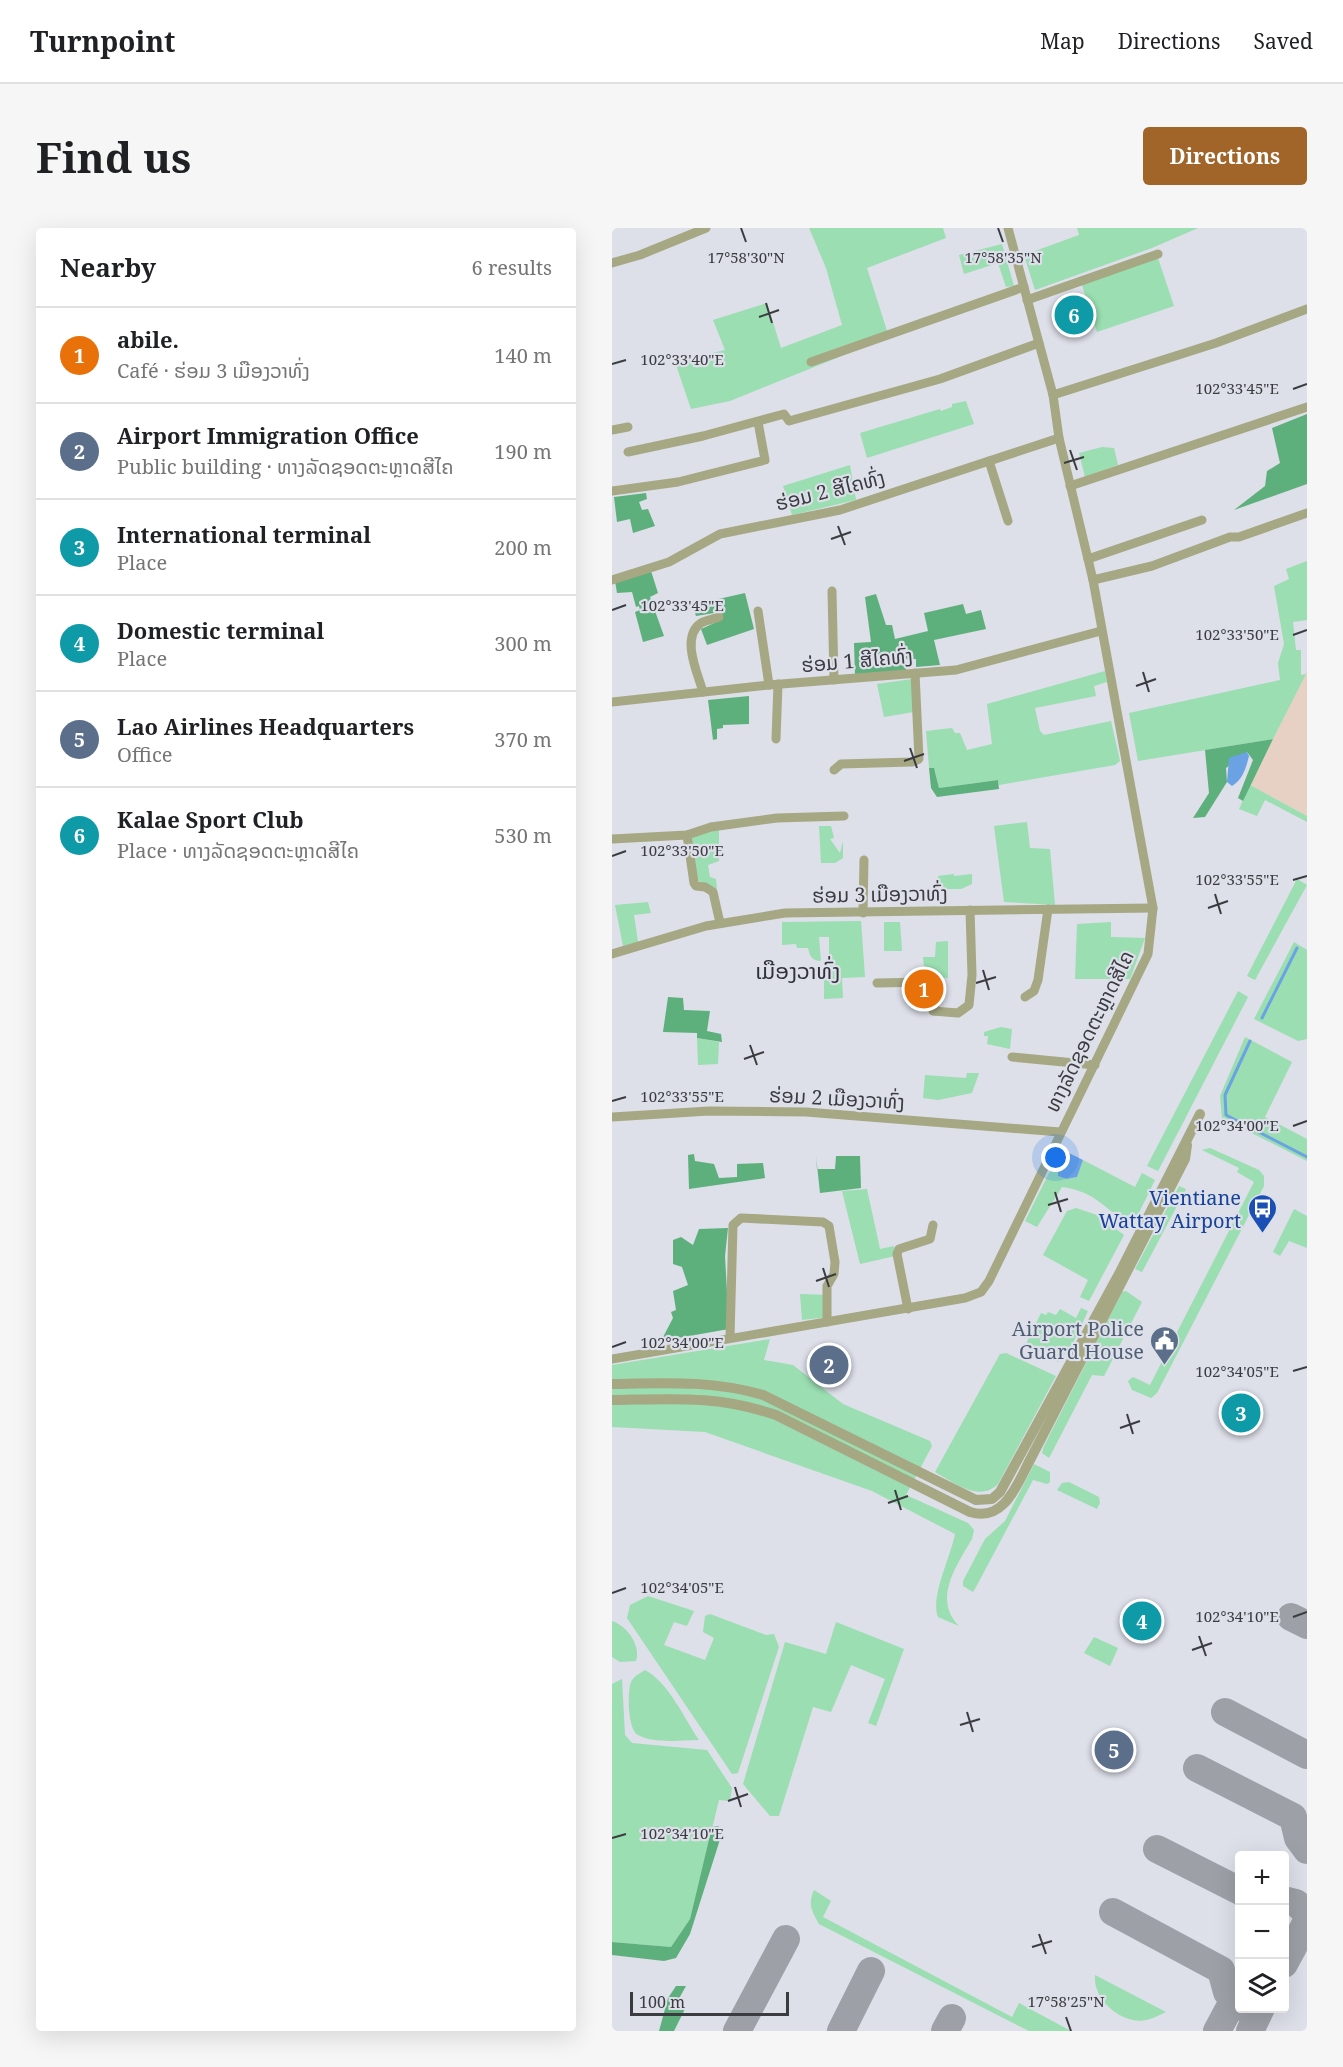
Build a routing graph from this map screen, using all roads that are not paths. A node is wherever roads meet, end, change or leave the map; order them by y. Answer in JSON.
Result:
{"nodes":[{"id":1,"x":706,"y":228,"type":"edge"},
{"id":2,"x":1008,"y":228,"type":"edge"},
{"id":3,"x":1158,"y":254,"type":"dead end"},
{"id":4,"x":612,"y":263,"type":"edge"},
{"id":5,"x":1024,"y":287,"type":"junction"},
{"id":6,"x":1027,"y":300,"type":"junction"},
{"id":7,"x":1307,"y":309,"type":"edge"},
{"id":8,"x":1039,"y":343,"type":"junction"},
{"id":9,"x":811,"y":362,"type":"dead end"},
{"id":10,"x":1053,"y":395,"type":"junction"},
{"id":11,"x":1307,"y":407,"type":"edge"},
{"id":12,"x":758,"y":422,"type":"junction"},
{"id":13,"x":628,"y":427,"type":"dead end"},
{"id":14,"x":612,"y":430,"type":"edge"},
{"id":15,"x":1059,"y":438,"type":"junction"},
{"id":16,"x":628,"y":452,"type":"dead end"},
{"id":17,"x":989,"y":461,"type":"junction"},
{"id":18,"x":1070,"y":486,"type":"junction"},
{"id":19,"x":612,"y":491,"type":"edge"},
{"id":20,"x":1307,"y":513,"type":"edge"},
{"id":21,"x":1202,"y":520,"type":"dead end"},
{"id":22,"x":1008,"y":521,"type":"dead end"},
{"id":23,"x":1088,"y":560,"type":"junction"},
{"id":24,"x":612,"y":580,"type":"edge"},
{"id":25,"x":1093,"y":580,"type":"junction"},
{"id":26,"x":832,"y":591,"type":"dead end"},
{"id":27,"x":758,"y":611,"type":"dead end"},
{"id":28,"x":719,"y":617,"type":"dead end"},
{"id":29,"x":1101,"y":631,"type":"junction"},
{"id":30,"x":915,"y":673,"type":"junction"},
{"id":31,"x":834,"y":680,"type":"junction"},
{"id":32,"x":773,"y":685,"type":"junction"},
{"id":33,"x":703,"y":692,"type":"junction"},
{"id":34,"x":612,"y":702,"type":"edge"},
{"id":35,"x":776,"y":739,"type":"dead end"},
{"id":36,"x":834,"y":770,"type":"dead end"},
{"id":37,"x":844,"y":816,"type":"dead end"},
{"id":38,"x":687,"y":835,"type":"junction"},
{"id":39,"x":612,"y":839,"type":"edge"},
{"id":40,"x":864,"y":860,"type":"dead end"},
{"id":41,"x":1153,"y":908,"type":"junction"},
{"id":42,"x":1048,"y":909,"type":"junction"},
{"id":43,"x":970,"y":910,"type":"junction"},
{"id":44,"x":863,"y":913,"type":"junction"},
{"id":45,"x":720,"y":923,"type":"junction"},
{"id":46,"x":612,"y":954,"type":"edge"},
{"id":47,"x":877,"y":983,"type":"dead end"},
{"id":48,"x":1025,"y":997,"type":"dead end"},
{"id":49,"x":1012,"y":1057,"type":"dead end"},
{"id":50,"x":1095,"y":1065,"type":"junction"},
{"id":51,"x":1200,"y":1114,"type":"dead end"},
{"id":52,"x":612,"y":1117,"type":"edge"},
{"id":53,"x":1060,"y":1132,"type":"junction"},
{"id":54,"x":1187,"y":1138,"type":"junction"},
{"id":55,"x":933,"y":1225,"type":"dead end"},
{"id":56,"x":908,"y":1309,"type":"junction"},
{"id":57,"x":827,"y":1322,"type":"junction"},
{"id":58,"x":730,"y":1337,"type":"junction"},
{"id":59,"x":612,"y":1359,"type":"edge"},
{"id":60,"x":686,"y":1383,"type":"junction"},
{"id":61,"x":612,"y":1384,"type":"edge"},
{"id":62,"x":685,"y":1398,"type":"junction"},
{"id":63,"x":612,"y":1400,"type":"edge"},
{"id":64,"x":786,"y":1413,"type":"junction"},
{"id":65,"x":927,"y":1475,"type":"junction"},
{"id":66,"x":921,"y":1488,"type":"junction"}],
"edges":[{"from":1,"to":4,"type":"street"},
{"from":2,"to":5,"type":"street","name":"ທາງລັດຊອດຕະຫຼາດສີໄຄ"},
{"from":3,"to":6,"type":"street"},
{"from":5,"to":6,"type":"street","name":"ທາງລັດຊອດຕະຫຼາດສີໄຄ"},
{"from":5,"to":9,"type":"street"},
{"from":6,"to":8,"type":"street","name":"ທາງລັດຊອດຕະຫຼາດສີໄຄ"},
{"from":7,"to":10,"type":"street"},
{"from":8,"to":10,"type":"street","name":"ທາງລັດຊອດຕະຫຼາດສີໄຄ"},
{"from":8,"to":12,"type":"street"},
{"from":10,"to":15,"type":"street","name":"ທາງລັດຊອດຕະຫຼາດສີໄຄ"},
{"from":11,"to":18,"type":"street"},
{"from":12,"to":16,"type":"street"},
{"from":12,"to":19,"type":"street"},
{"from":13,"to":14,"type":"street"},
{"from":15,"to":17,"type":"street","name":"ຮ່ອມ 2 ສີໄຄທົ່ງ"},
{"from":15,"to":18,"type":"street","name":"ທາງລັດຊອດຕະຫຼາດສີໄຄ"},
{"from":17,"to":22,"type":"street"},
{"from":17,"to":24,"type":"street","name":"ຮ່ອມ 2 ສີໄຄທົ່ງ"},
{"from":18,"to":23,"type":"street","name":"ທາງລັດຊອດຕະຫຼາດສີໄຄ"},
{"from":20,"to":25,"type":"street"},
{"from":21,"to":23,"type":"street"},
{"from":23,"to":25,"type":"street","name":"ທາງລັດຊອດຕະຫຼາດສີໄຄ"},
{"from":25,"to":29,"type":"street","name":"ທາງລັດຊອດຕະຫຼາດສີໄຄ"},
{"from":26,"to":31,"type":"street"},
{"from":27,"to":32,"type":"street"},
{"from":28,"to":33,"type":"street"},
{"from":29,"to":30,"type":"street","name":"ຮ່ອມ 1 ສີໄຄທົ່ງ"},
{"from":29,"to":41,"type":"street","name":"ທາງລັດຊອດຕະຫຼາດສີໄຄ"},
{"from":30,"to":31,"type":"street","name":"ຮ່ອມ 1 ສີໄຄທົ່ງ"},
{"from":30,"to":36,"type":"street"},
{"from":31,"to":32,"type":"street","name":"ຮ່ອມ 1 ສີໄຄທົ່ງ"},
{"from":32,"to":33,"type":"street","name":"ຮ່ອມ 1 ສີໄຄທົ່ງ"},
{"from":32,"to":35,"type":"street"},
{"from":33,"to":34,"type":"street","name":"ຮ່ອມ 1 ສີໄຄທົ່ງ"},
{"from":37,"to":38,"type":"street"},
{"from":38,"to":39,"type":"street"},
{"from":38,"to":45,"type":"street"},
{"from":40,"to":44,"type":"street"},
{"from":41,"to":42,"type":"street","name":"ຮ່ອມ 3 ເມືອງວາທົ່ງ"},
{"from":41,"to":50,"type":"street","name":"ທາງລັດຊອດຕະຫຼາດສີໄຄ"},
{"from":42,"to":43,"type":"street","name":"ຮ່ອມ 3 ເມືອງວາທົ່ງ"},
{"from":42,"to":48,"type":"street"},
{"from":43,"to":44,"type":"street","name":"ຮ່ອມ 3 ເມືອງວາທົ່ງ"},
{"from":43,"to":47,"type":"street"},
{"from":44,"to":45,"type":"street","name":"ຮ່ອມ 3 ເມືອງວາທົ່ງ"},
{"from":45,"to":46,"type":"street","name":"ຮ່ອມ 3 ເມືອງວາທົ່ງ"},
{"from":49,"to":50,"type":"street"},
{"from":50,"to":53,"type":"street","name":"ທາງລັດຊອດຕະຫຼາດສີໄຄ"},
{"from":51,"to":54,"type":"street"},
{"from":52,"to":53,"type":"street","name":"ຮ່ອມ 2 ເມືອງວາທົ່ງ"},
{"from":53,"to":56,"type":"street","name":"ທາງລັດຊອດຕະຫຼາດສີໄຄ"},
{"from":54,"to":65,"type":"street"},
{"from":54,"to":66,"type":"street"},
{"from":55,"to":56,"type":"street"},
{"from":56,"to":57,"type":"street","name":"ທາງລັດຊອດຕະຫຼາດສີໄຄ"},
{"from":57,"to":58,"type":"street","name":"ທາງລັດຊອດຕະຫຼາດສີໄຄ"},
{"from":57,"to":58,"type":"street"},
{"from":58,"to":59,"type":"street","name":"ທາງລັດຊອດຕະຫຼາດສີໄຄ"},
{"from":60,"to":61,"type":"street"},
{"from":60,"to":62,"type":"street"},
{"from":60,"to":64,"type":"street"},
{"from":62,"to":63,"type":"street"},
{"from":62,"to":64,"type":"street"},
{"from":64,"to":65,"type":"street"},
{"from":64,"to":66,"type":"street"},
{"from":65,"to":66,"type":"street"}]}
